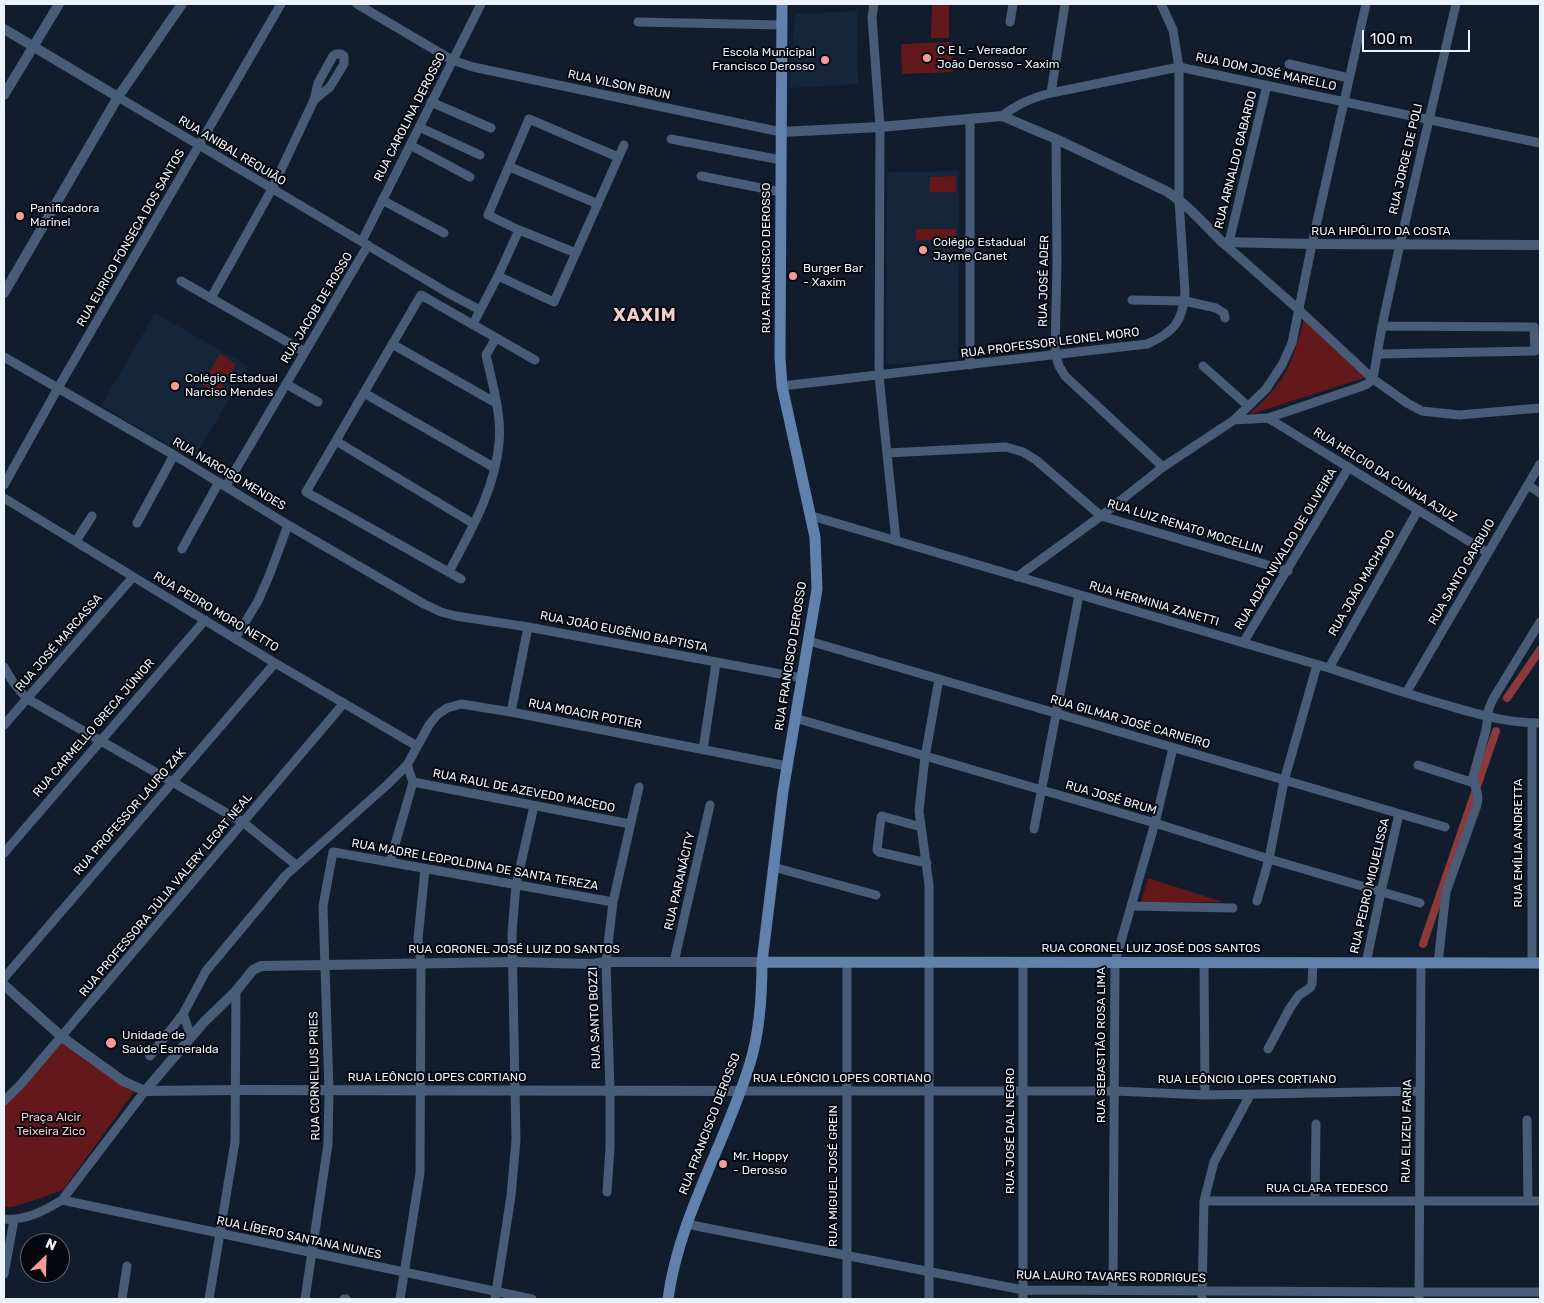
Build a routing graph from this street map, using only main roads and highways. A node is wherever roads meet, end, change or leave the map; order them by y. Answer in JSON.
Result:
{"nodes":[{"id":1,"x":782,"y":4,"type":"edge"},
{"id":2,"x":762,"y":962,"type":"junction"},
{"id":3,"x":1536,"y":963,"type":"edge"},
{"id":4,"x":668,"y":1299,"type":"edge"}],
"edges":[{"from":1,"to":2,"type":"main road","name":"RUA FRANCISCO DEROSSO"},
{"from":2,"to":3,"type":"main road","name":"RUA CORONEL LUIZ JOSÉ DOS SANTOS"},
{"from":2,"to":4,"type":"main road","name":"RUA FRANCISCO DEROSSO"}]}
